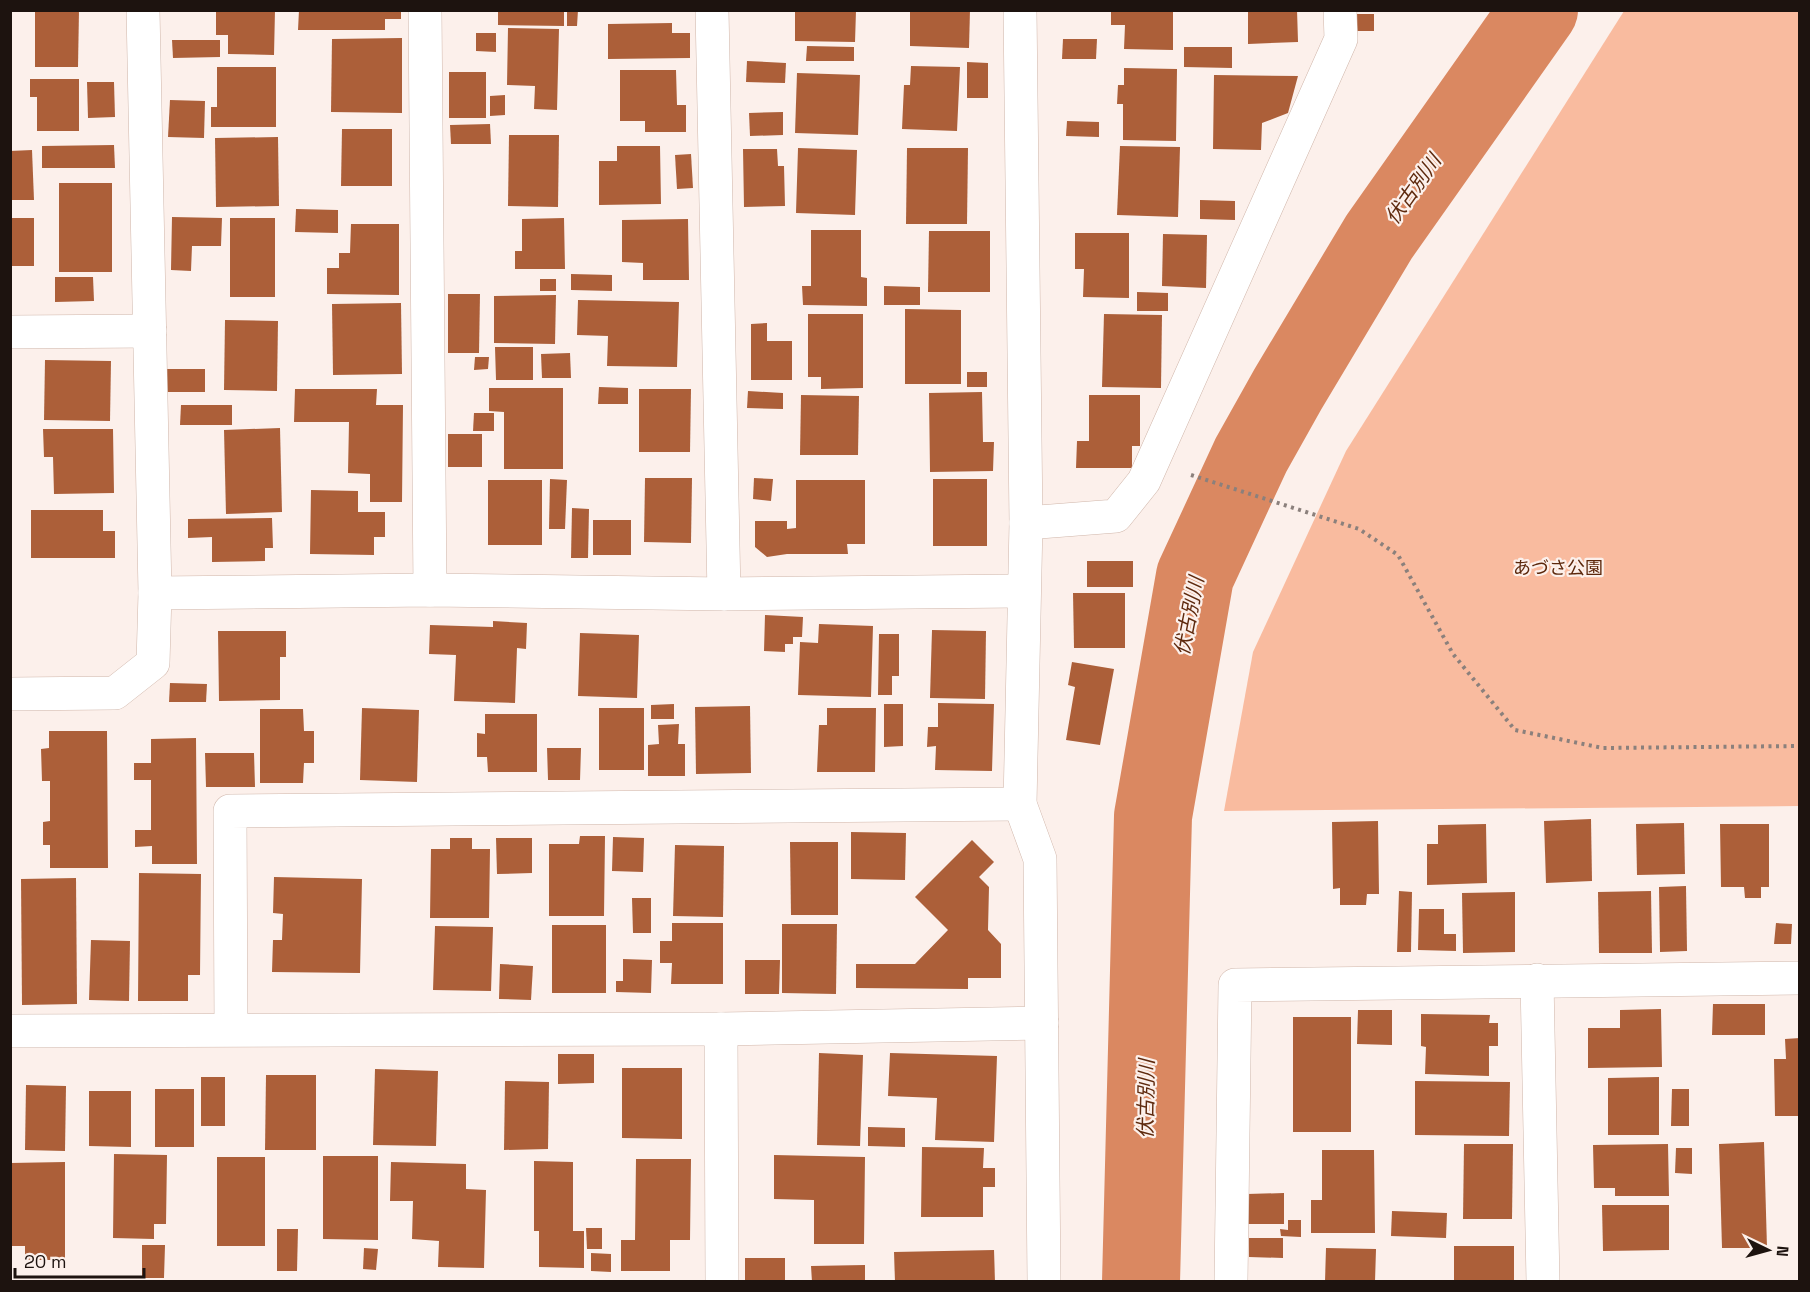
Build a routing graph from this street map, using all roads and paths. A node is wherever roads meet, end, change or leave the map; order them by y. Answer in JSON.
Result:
{"nodes":[{"id":1,"x":143,"y":10,"type":"edge"},
{"id":2,"x":424,"y":10,"type":"edge"},
{"id":3,"x":712,"y":10,"type":"edge"},
{"id":4,"x":1020,"y":10,"type":"edge"},
{"id":5,"x":1340,"y":10,"type":"edge"},
{"id":6,"x":150,"y":331,"type":"junction"},
{"id":7,"x":10,"y":332,"type":"edge"},
{"id":8,"x":1190,"y":474,"type":"dead end"},
{"id":9,"x":1026,"y":523,"type":"junction"},
{"id":10,"x":430,"y":590,"type":"junction"},
{"id":11,"x":1023,"y":591,"type":"junction"},
{"id":12,"x":155,"y":593,"type":"junction"},
{"id":13,"x":724,"y":594,"type":"junction"},
{"id":14,"x":10,"y":694,"type":"edge"},
{"id":15,"x":1800,"y":746,"type":"edge"},
{"id":16,"x":1020,"y":804,"type":"junction"},
{"id":17,"x":1800,"y":978,"type":"edge"},
{"id":18,"x":1537,"y":980,"type":"junction"},
{"id":19,"x":1042,"y":1023,"type":"junction"},
{"id":20,"x":231,"y":1029,"type":"junction"},
{"id":21,"x":721,"y":1029,"type":"junction"},
{"id":22,"x":10,"y":1031,"type":"edge"},
{"id":23,"x":722,"y":1281,"type":"edge"},
{"id":24,"x":1044,"y":1281,"type":"edge"},
{"id":25,"x":1231,"y":1281,"type":"edge"},
{"id":26,"x":1544,"y":1281,"type":"edge"}],
"edges":[{"from":1,"to":6,"type":"street"},
{"from":2,"to":10,"type":"street"},
{"from":3,"to":13,"type":"street"},
{"from":4,"to":9,"type":"street"},
{"from":5,"to":9,"type":"street"},
{"from":6,"to":7,"type":"street"},
{"from":6,"to":12,"type":"street"},
{"from":8,"to":15,"type":"path"},
{"from":9,"to":11,"type":"street"},
{"from":10,"to":12,"type":"street"},
{"from":10,"to":13,"type":"street"},
{"from":11,"to":13,"type":"street"},
{"from":11,"to":16,"type":"street"},
{"from":12,"to":14,"type":"street"},
{"from":16,"to":19,"type":"street"},
{"from":16,"to":20,"type":"street"},
{"from":17,"to":18,"type":"street"},
{"from":18,"to":25,"type":"street"},
{"from":18,"to":26,"type":"street"},
{"from":19,"to":21,"type":"street"},
{"from":19,"to":24,"type":"street"},
{"from":20,"to":21,"type":"street"},
{"from":20,"to":22,"type":"street"},
{"from":21,"to":23,"type":"street"}]}
